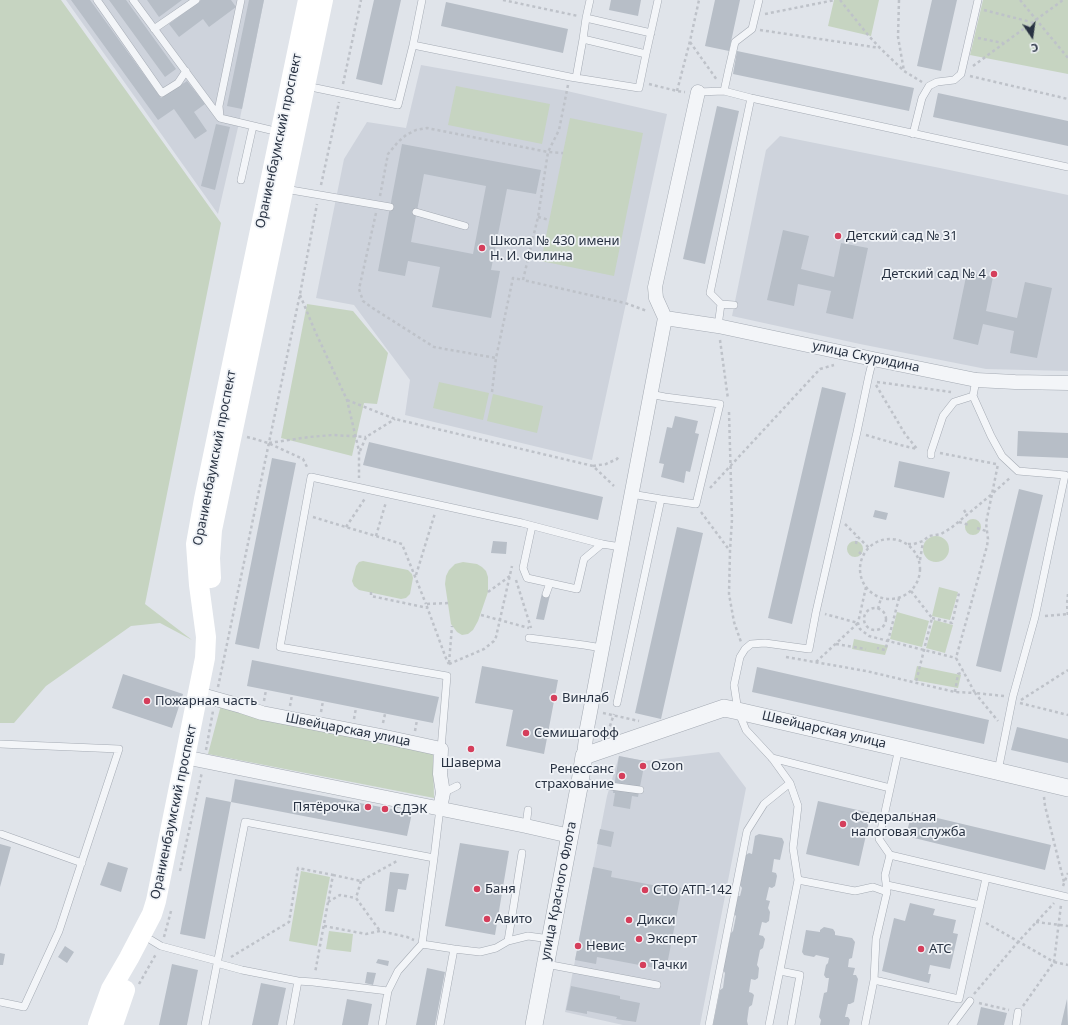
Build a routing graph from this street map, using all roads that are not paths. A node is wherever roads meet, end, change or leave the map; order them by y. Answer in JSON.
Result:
{"nodes":[{"id":1,"x":97,"y":0,"type":"edge"},
{"id":2,"x":133,"y":0,"type":"edge"},
{"id":3,"x":196,"y":0,"type":"edge"},
{"id":4,"x":241,"y":0,"type":"edge"},
{"id":5,"x":308,"y":0,"type":"edge"},
{"id":6,"x":323,"y":0,"type":"edge"},
{"id":7,"x":422,"y":0,"type":"edge"},
{"id":8,"x":590,"y":0,"type":"edge"},
{"id":9,"x":658,"y":0,"type":"edge"},
{"id":10,"x":759,"y":0,"type":"edge"},
{"id":11,"x":978,"y":0,"type":"edge"},
{"id":12,"x":586,"y":18,"type":"junction"},
{"id":13,"x":154,"y":29,"type":"junction"},
{"id":14,"x":650,"y":33,"type":"junction"},
{"id":15,"x":583,"y":39,"type":"junction"},
{"id":16,"x":413,"y":45,"type":"junction"},
{"id":17,"x":646,"y":54,"type":"junction"},
{"id":18,"x":186,"y":71,"type":"junction"},
{"id":19,"x":573,"y":77,"type":"junction"},
{"id":20,"x":298,"y":85,"type":"junction"},
{"id":21,"x":724,"y":91,"type":"junction"},
{"id":22,"x":698,"y":92,"type":"joint"},
{"id":23,"x":751,"y":98,"type":"junction"},
{"id":24,"x":220,"y":118,"type":"junction"},
{"id":25,"x":253,"y":126,"type":"junction"},
{"id":26,"x":288,"y":134,"type":"junction"},
{"id":27,"x":913,"y":134,"type":"junction"},
{"id":28,"x":1068,"y":167,"type":"edge"},
{"id":29,"x":241,"y":180,"type":"dead end"},
{"id":30,"x":283,"y":189,"type":"junction"},
{"id":31,"x":390,"y":207,"type":"dead end"},
{"id":32,"x":416,"y":212,"type":"dead end"},
{"id":33,"x":464,"y":226,"type":"dead end"},
{"id":34,"x":722,"y":304,"type":"junction"},
{"id":35,"x":734,"y":305,"type":"dead end"},
{"id":36,"x":665,"y":318,"type":"junction"},
{"id":37,"x":718,"y":326,"type":"junction"},
{"id":38,"x":873,"y":359,"type":"junction"},
{"id":39,"x":976,"y":380,"type":"junction"},
{"id":40,"x":1068,"y":383,"type":"edge"},
{"id":41,"x":650,"y":394,"type":"junction"},
{"id":42,"x":973,"y":396,"type":"junction"},
{"id":43,"x":931,"y":455,"type":"dead end"},
{"id":44,"x":1066,"y":476,"type":"edge"},
{"id":45,"x":631,"y":494,"type":"junction"},
{"id":46,"x":661,"y":499,"type":"junction"},
{"id":47,"x":532,"y":526,"type":"junction"},
{"id":48,"x":602,"y":544,"type":"junction"},
{"id":49,"x":621,"y":547,"type":"junction"},
{"id":50,"x":550,"y":583,"type":"junction"},
{"id":51,"x":546,"y":594,"type":"dead end"},
{"id":52,"x":529,"y":638,"type":"dead end"},
{"id":53,"x":602,"y":648,"type":"junction"},
{"id":54,"x":207,"y":697,"type":"junction"},
{"id":55,"x":617,"y":703,"type":"road end"},
{"id":56,"x":738,"y":711,"type":"junction"},
{"id":57,"x":0,"y":744,"type":"edge"},
{"id":58,"x":900,"y":748,"type":"junction"},
{"id":59,"x":441,"y":749,"type":"junction"},
{"id":60,"x":584,"y":756,"type":"junction"},
{"id":61,"x":772,"y":758,"type":"junction"},
{"id":62,"x":199,"y":760,"type":"junction"},
{"id":63,"x":998,"y":771,"type":"junction"},
{"id":64,"x":580,"y":782,"type":"junction"},
{"id":65,"x":790,"y":783,"type":"junction"},
{"id":66,"x":457,"y":786,"type":"dead end"},
{"id":67,"x":890,"y":788,"type":"junction"},
{"id":68,"x":1068,"y":788,"type":"edge"},
{"id":69,"x":640,"y":790,"type":"dead end"},
{"id":70,"x":443,"y":793,"type":"junction"},
{"id":71,"x":440,"y":808,"type":"junction"},
{"id":72,"x":528,"y":810,"type":"dead end"},
{"id":73,"x":526,"y":826,"type":"junction"},
{"id":74,"x":1,"y":834,"type":"dead end"},
{"id":75,"x":570,"y":836,"type":"junction"},
{"id":76,"x":522,"y":853,"type":"dead end"},
{"id":77,"x":890,"y":855,"type":"junction"},
{"id":78,"x":434,"y":858,"type":"junction"},
{"id":79,"x":82,"y":863,"type":"junction"},
{"id":80,"x":986,"y":878,"type":"junction"},
{"id":81,"x":798,"y":880,"type":"junction"},
{"id":82,"x":887,"y":888,"type":"junction"},
{"id":83,"x":1065,"y":896,"type":"edge"},
{"id":84,"x":980,"y":905,"type":"junction"},
{"id":85,"x":550,"y":939,"type":"junction"},
{"id":86,"x":508,"y":941,"type":"junction"},
{"id":87,"x":156,"y":943,"type":"junction"},
{"id":88,"x":422,"y":944,"type":"junction"},
{"id":89,"x":454,"y":949,"type":"junction"},
{"id":90,"x":219,"y":963,"type":"junction"},
{"id":91,"x":546,"y":964,"type":"junction"},
{"id":92,"x":780,"y":971,"type":"junction"},
{"id":93,"x":874,"y":980,"type":"junction"},
{"id":94,"x":298,"y":981,"type":"junction"},
{"id":95,"x":657,"y":985,"type":"dead end"},
{"id":96,"x":388,"y":991,"type":"junction"},
{"id":97,"x":970,"y":1001,"type":"road end"},
{"id":98,"x":0,"y":1002,"type":"edge"},
{"id":99,"x":1018,"y":1012,"type":"road end"},
{"id":100,"x":98,"y":1025,"type":"edge"},
{"id":101,"x":113,"y":1025,"type":"edge"},
{"id":102,"x":205,"y":1025,"type":"edge"},
{"id":103,"x":290,"y":1025,"type":"edge"},
{"id":104,"x":382,"y":1025,"type":"edge"},
{"id":105,"x":440,"y":1025,"type":"edge"},
{"id":106,"x":534,"y":1025,"type":"edge"},
{"id":107,"x":709,"y":1025,"type":"edge"},
{"id":108,"x":769,"y":1025,"type":"edge"},
{"id":109,"x":791,"y":1025,"type":"edge"},
{"id":110,"x":866,"y":1025,"type":"edge"},
{"id":111,"x":952,"y":1025,"type":"edge"},
{"id":112,"x":1016,"y":1025,"type":"edge"}],
"edges":[{"from":1,"to":18,"type":"lane"},
{"from":2,"to":13,"type":"lane"},
{"from":3,"to":13,"type":"lane"},
{"from":4,"to":24,"type":"lane"},
{"from":5,"to":20,"type":"main road","name":"Ораниенбаумский проспект"},
{"from":6,"to":20,"type":"main road","name":"Ораниенбаумский проспект"},
{"from":7,"to":16,"type":"lane"},
{"from":8,"to":12,"type":"lane"},
{"from":9,"to":14,"type":"lane"},
{"from":10,"to":21,"type":"lane"},
{"from":11,"to":27,"type":"lane"},
{"from":12,"to":14,"type":"lane"},
{"from":12,"to":15,"type":"lane"},
{"from":13,"to":18,"type":"lane"},
{"from":14,"to":17,"type":"lane"},
{"from":15,"to":17,"type":"lane"},
{"from":15,"to":19,"type":"lane"},
{"from":16,"to":19,"type":"lane"},
{"from":16,"to":20,"type":"lane"},
{"from":17,"to":19,"type":"lane"},
{"from":18,"to":24,"type":"lane"},
{"from":20,"to":26,"type":"main road","name":"Ораниенбаумский проспект"},
{"from":21,"to":22,"type":"lane"},
{"from":21,"to":23,"type":"lane"},
{"from":22,"to":36,"type":"street"},
{"from":23,"to":27,"type":"lane"},
{"from":23,"to":34,"type":"lane"},
{"from":24,"to":25,"type":"lane"},
{"from":25,"to":26,"type":"lane"},
{"from":25,"to":29,"type":"lane"},
{"from":26,"to":30,"type":"main road","name":"Ораниенбаумский проспект"},
{"from":26,"to":54,"type":"main road","name":"Ораниенбаумский проспект"},
{"from":27,"to":28,"type":"lane"},
{"from":30,"to":31,"type":"lane"},
{"from":30,"to":54,"type":"main road","name":"Ораниенбаумский проспект"},
{"from":32,"to":33,"type":"lane"},
{"from":34,"to":35,"type":"lane"},
{"from":34,"to":37,"type":"lane"},
{"from":36,"to":37,"type":"street","name":"улица Скуридина"},
{"from":36,"to":41,"type":"street"},
{"from":37,"to":38,"type":"street","name":"улица Скуридина"},
{"from":38,"to":39,"type":"street","name":"улица Скуридина"},
{"from":38,"to":56,"type":"lane"},
{"from":39,"to":40,"type":"street","name":"улица Скуридина"},
{"from":39,"to":42,"type":"lane"},
{"from":41,"to":45,"type":"street"},
{"from":41,"to":46,"type":"lane"},
{"from":42,"to":43,"type":"lane"},
{"from":42,"to":44,"type":"lane"},
{"from":44,"to":63,"type":"lane"},
{"from":45,"to":46,"type":"lane"},
{"from":45,"to":49,"type":"street"},
{"from":46,"to":55,"type":"lane"},
{"from":47,"to":48,"type":"lane"},
{"from":47,"to":50,"type":"lane"},
{"from":47,"to":59,"type":"lane"},
{"from":48,"to":49,"type":"lane"},
{"from":48,"to":50,"type":"lane"},
{"from":49,"to":53,"type":"street"},
{"from":50,"to":51,"type":"lane"},
{"from":52,"to":53,"type":"lane"},
{"from":53,"to":60,"type":"street"},
{"from":54,"to":59,"type":"street","name":"Швейцарская улица"},
{"from":54,"to":62,"type":"main road","name":"Ораниенбаумский проспект"},
{"from":54,"to":100,"type":"main road","name":"Ораниенбаумский проспект"},
{"from":56,"to":58,"type":"street","name":"Швейцарская улица"},
{"from":56,"to":60,"type":"street","name":"Швейцарская улица"},
{"from":56,"to":61,"type":"lane"},
{"from":57,"to":79,"type":"lane"},
{"from":58,"to":63,"type":"street","name":"Швейцарская улица"},
{"from":58,"to":67,"type":"lane"},
{"from":59,"to":70,"type":"street"},
{"from":60,"to":64,"type":"street","name":"улица Красного Флота"},
{"from":61,"to":65,"type":"lane"},
{"from":61,"to":67,"type":"lane"},
{"from":62,"to":71,"type":"street"},
{"from":62,"to":87,"type":"main road","name":"Ораниенбаумский проспект"},
{"from":63,"to":68,"type":"street","name":"Швейцарская улица"},
{"from":64,"to":69,"type":"lane"},
{"from":64,"to":75,"type":"street","name":"улица Красного Флота"},
{"from":65,"to":81,"type":"lane"},
{"from":65,"to":107,"type":"lane"},
{"from":66,"to":70,"type":"lane"},
{"from":67,"to":77,"type":"lane"},
{"from":70,"to":71,"type":"street"},
{"from":71,"to":73,"type":"street"},
{"from":71,"to":78,"type":"lane"},
{"from":72,"to":73,"type":"lane"},
{"from":73,"to":75,"type":"street"},
{"from":74,"to":79,"type":"lane"},
{"from":75,"to":85,"type":"street","name":"улица Красного Флота"},
{"from":76,"to":86,"type":"lane"},
{"from":77,"to":80,"type":"lane"},
{"from":77,"to":82,"type":"lane"},
{"from":78,"to":88,"type":"lane"},
{"from":78,"to":90,"type":"lane"},
{"from":79,"to":98,"type":"lane"},
{"from":80,"to":83,"type":"lane"},
{"from":80,"to":84,"type":"lane"},
{"from":81,"to":82,"type":"lane"},
{"from":81,"to":92,"type":"lane"},
{"from":82,"to":84,"type":"lane"},
{"from":82,"to":93,"type":"lane"},
{"from":84,"to":93,"type":"lane"},
{"from":85,"to":86,"type":"lane"},
{"from":85,"to":91,"type":"street","name":"улица Красного Флота"},
{"from":86,"to":89,"type":"lane"},
{"from":87,"to":90,"type":"lane"},
{"from":87,"to":101,"type":"main road","name":"Ораниенбаумский проспект"},
{"from":88,"to":89,"type":"lane"},
{"from":88,"to":96,"type":"lane"},
{"from":89,"to":105,"type":"lane"},
{"from":90,"to":94,"type":"lane"},
{"from":90,"to":102,"type":"lane"},
{"from":91,"to":95,"type":"lane"},
{"from":91,"to":106,"type":"street","name":"улица Красного Флота"},
{"from":92,"to":108,"type":"lane"},
{"from":92,"to":109,"type":"lane"},
{"from":93,"to":110,"type":"lane"},
{"from":94,"to":96,"type":"lane"},
{"from":94,"to":103,"type":"lane"},
{"from":96,"to":104,"type":"lane"},
{"from":97,"to":111,"type":"lane"},
{"from":99,"to":112,"type":"lane"}]}
